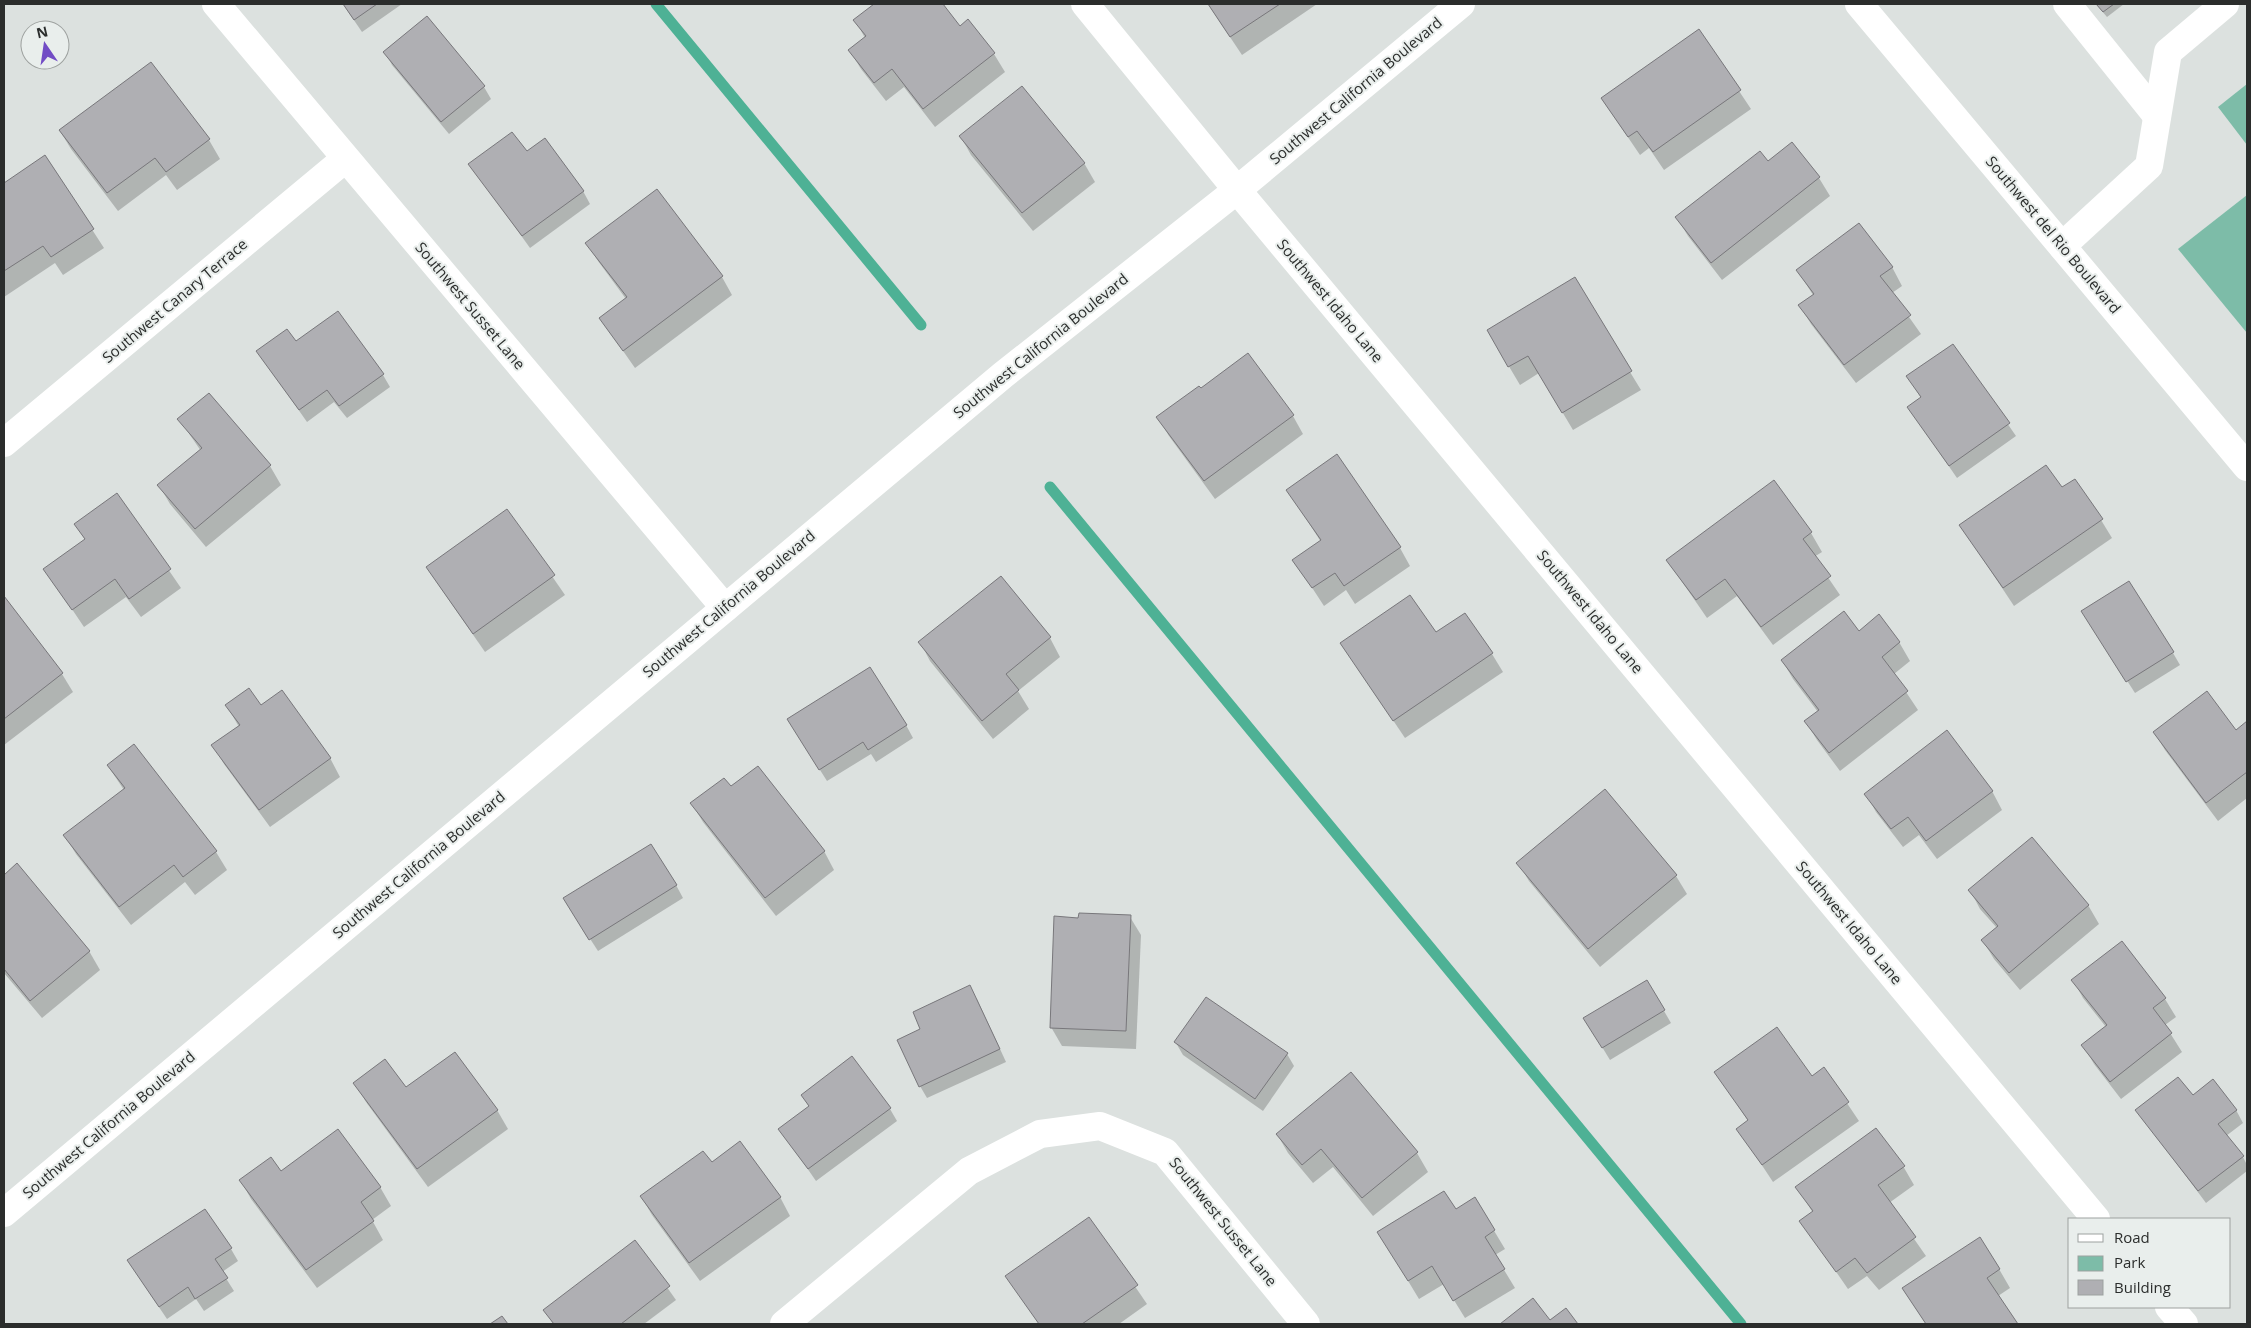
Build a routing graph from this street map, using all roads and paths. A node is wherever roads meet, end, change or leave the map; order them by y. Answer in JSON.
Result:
{"nodes":[{"id":1,"x":216,"y":4,"type":"edge"},
{"id":2,"x":1085,"y":4,"type":"edge"},
{"id":3,"x":1461,"y":4,"type":"edge"},
{"id":4,"x":1860,"y":4,"type":"edge"},
{"id":5,"x":2067,"y":4,"type":"edge"},
{"id":6,"x":2225,"y":4,"type":"edge"},
{"id":7,"x":2157,"y":116,"type":"junction"},
{"id":8,"x":345,"y":159,"type":"junction"},
{"id":9,"x":1237,"y":190,"type":"junction"},
{"id":10,"x":2062,"y":246,"type":"junction"},
{"id":11,"x":4,"y":443,"type":"edge"},
{"id":12,"x":2247,"y":467,"type":"edge"},
{"id":13,"x":725,"y":608,"type":"junction"},
{"id":14,"x":4,"y":1213,"type":"edge"},
{"id":15,"x":2095,"y":1218,"type":"edge"},
{"id":16,"x":2170,"y":1308,"type":"edge"},
{"id":17,"x":784,"y":1324,"type":"edge"},
{"id":18,"x":1306,"y":1324,"type":"edge"},
{"id":19,"x":2184,"y":1324,"type":"edge"}],
"edges":[{"from":1,"to":8,"type":"street","name":"Southwest Susset Lane"},
{"from":2,"to":9,"type":"street","name":"Southwest Idaho Lane"},
{"from":3,"to":9,"type":"street","name":"Southwest California Boulevard"},
{"from":4,"to":10,"type":"street","name":"Southwest del Rio Boulevard"},
{"from":5,"to":7,"type":"street"},
{"from":6,"to":7,"type":"street"},
{"from":7,"to":10,"type":"street"},
{"from":8,"to":11,"type":"street","name":"Southwest Canary Terrace"},
{"from":8,"to":13,"type":"street","name":"Southwest Susset Lane"},
{"from":9,"to":13,"type":"street","name":"Southwest California Boulevard"},
{"from":9,"to":15,"type":"street","name":"Southwest Idaho Lane"},
{"from":10,"to":12,"type":"street","name":"Southwest del Rio Boulevard"},
{"from":13,"to":14,"type":"street","name":"Southwest California Boulevard"},
{"from":16,"to":19,"type":"street"},
{"from":17,"to":18,"type":"street","name":"Southwest Susset Lane"}]}
